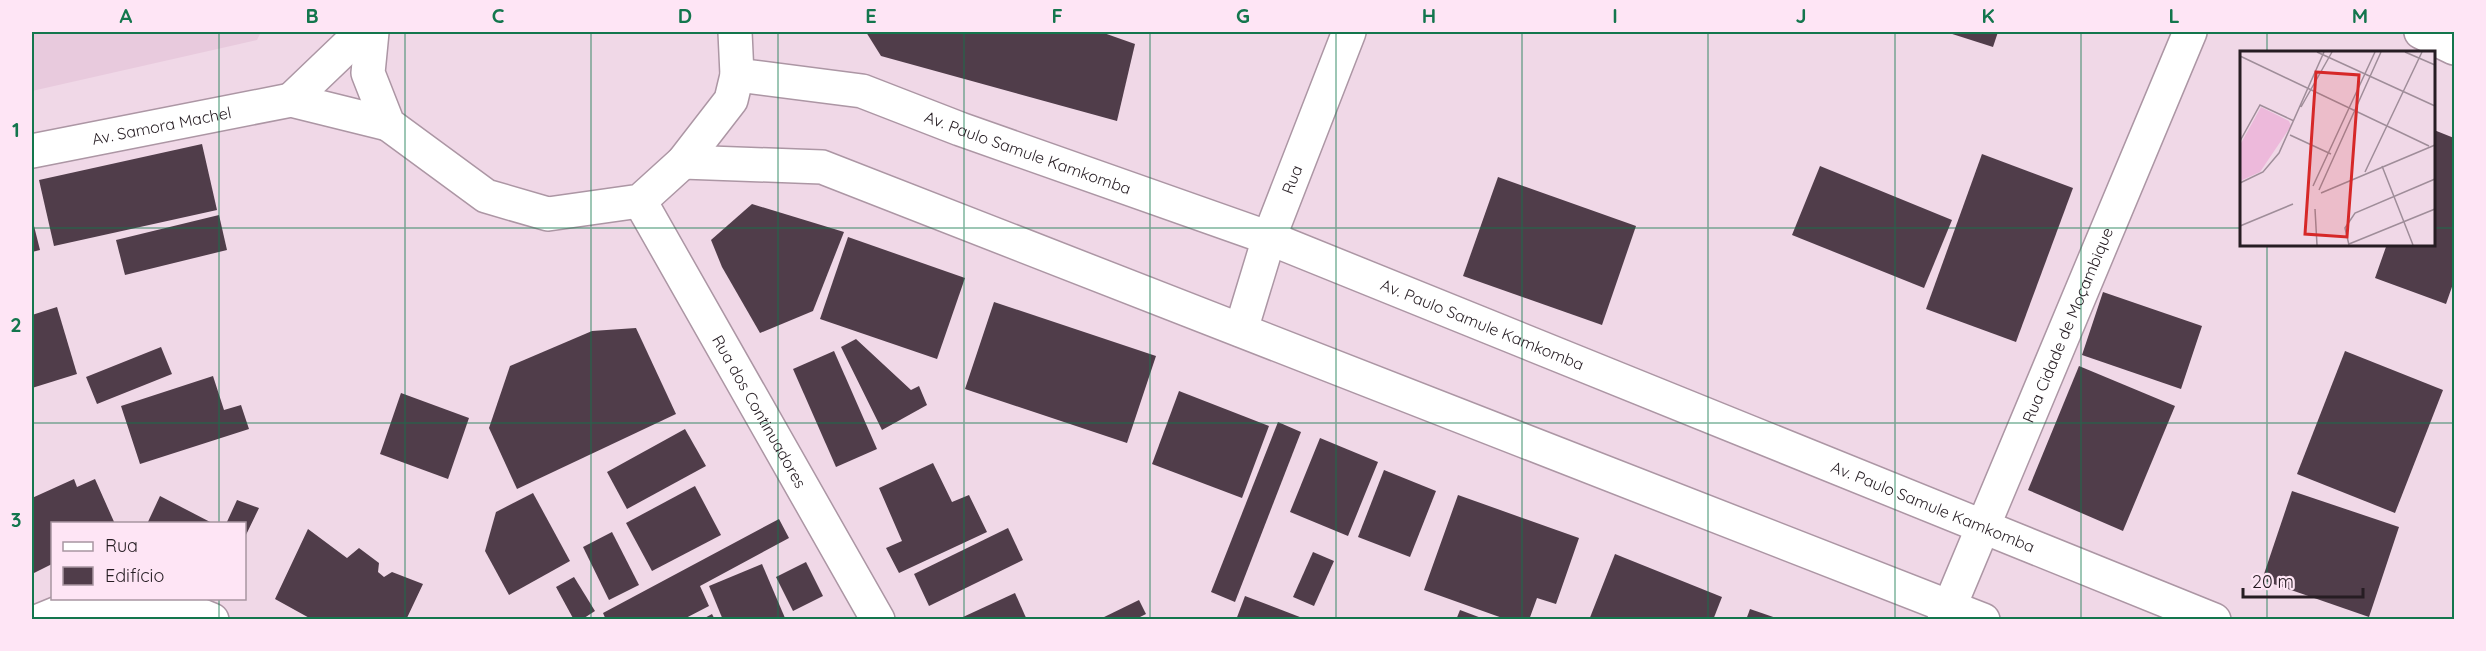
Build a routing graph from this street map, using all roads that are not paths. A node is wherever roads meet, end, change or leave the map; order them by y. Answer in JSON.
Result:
{"nodes":[{"id":1,"x":362,"y":32,"type":"edge"},
{"id":2,"x":372,"y":32,"type":"edge"},
{"id":3,"x":735,"y":32,"type":"edge"},
{"id":4,"x":1349,"y":32,"type":"edge"},
{"id":5,"x":2190,"y":32,"type":"edge"},
{"id":6,"x":2421,"y":32,"type":"edge"},
{"id":7,"x":2454,"y":48,"type":"edge"},
{"id":8,"x":737,"y":75,"type":"junction"},
{"id":9,"x":291,"y":100,"type":"junction"},
{"id":10,"x":388,"y":124,"type":"junction"},
{"id":11,"x":32,"y":151,"type":"edge"},
{"id":12,"x":683,"y":162,"type":"junction"},
{"id":13,"x":640,"y":201,"type":"junction"},
{"id":14,"x":1269,"y":238,"type":"junction"},
{"id":15,"x":1241,"y":330,"type":"junction"},
{"id":16,"x":1983,"y":528,"type":"junction"},
{"id":17,"x":1947,"y":613,"type":"edge"},
{"id":18,"x":41,"y":620,"type":"edge"},
{"id":19,"x":212,"y":620,"type":"edge"},
{"id":20,"x":878,"y":620,"type":"edge"},
{"id":21,"x":1983,"y":620,"type":"edge"},
{"id":22,"x":2214,"y":620,"type":"edge"}],
"edges":[{"from":1,"to":9,"type":"main road"},
{"from":2,"to":10,"type":"main road"},
{"from":3,"to":8,"type":"main road"},
{"from":4,"to":14,"type":"main road","name":"Rua"},
{"from":5,"to":16,"type":"main road","name":"Rua Cidade de Moçambique"},
{"from":6,"to":7,"type":"main road"},
{"from":8,"to":12,"type":"main road"},
{"from":8,"to":14,"type":"main road","name":"Av. Paulo Samule Kamkomba"},
{"from":9,"to":10,"type":"main road"},
{"from":9,"to":11,"type":"main road","name":"Av. Samora Machel"},
{"from":10,"to":13,"type":"main road"},
{"from":12,"to":13,"type":"main road"},
{"from":12,"to":15,"type":"main road"},
{"from":13,"to":20,"type":"main road","name":"Rua dos Continuadores"},
{"from":14,"to":15,"type":"main road","name":"Rua"},
{"from":14,"to":16,"type":"main road","name":"Av. Paulo Samule Kamkomba"},
{"from":15,"to":17,"type":"main road"},
{"from":16,"to":17,"type":"main road","name":"Rua Cidade de Moçambique"},
{"from":16,"to":22,"type":"main road","name":"Av. Paulo Samule Kamkomba"},
{"from":17,"to":21,"type":"main road"},
{"from":18,"to":19,"type":"main road"}]}
